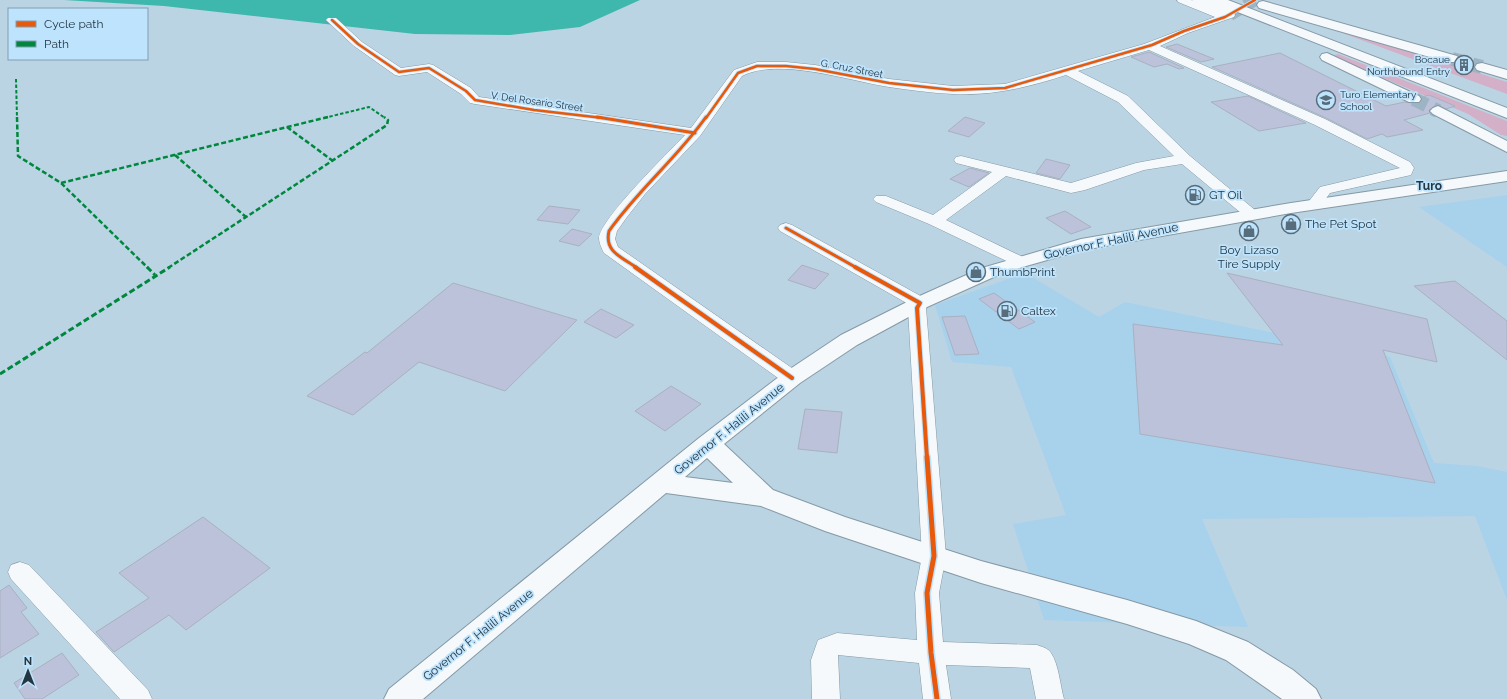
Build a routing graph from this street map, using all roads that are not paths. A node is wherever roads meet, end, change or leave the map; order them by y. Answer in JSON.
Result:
{"nodes":[{"id":1,"x":1182,"y":0,"type":"edge"},
{"id":2,"x":1198,"y":0,"type":"edge"},
{"id":3,"x":1217,"y":0,"type":"edge"},
{"id":4,"x":1248,"y":0,"type":"edge"},
{"id":5,"x":332,"y":20,"type":"dead end"},
{"id":6,"x":1149,"y":45,"type":"junction"},
{"id":7,"x":1452,"y":59,"type":"tunnel mouth"},
{"id":8,"x":1482,"y":67,"type":"tunnel mouth"},
{"id":9,"x":1066,"y":70,"type":"junction"},
{"id":10,"x":1507,"y":75,"type":"edge"},
{"id":11,"x":1492,"y":93,"type":"dead end"},
{"id":12,"x":1414,"y":99,"type":"tunnel mouth"},
{"id":13,"x":1438,"y":111,"type":"tunnel mouth"},
{"id":14,"x":1507,"y":113,"type":"edge"},
{"id":15,"x":695,"y":133,"type":"junction"},
{"id":16,"x":1507,"y":147,"type":"edge"},
{"id":17,"x":1185,"y":159,"type":"junction"},
{"id":18,"x":961,"y":160,"type":"dead end"},
{"id":19,"x":1004,"y":170,"type":"junction"},
{"id":20,"x":1507,"y":176,"type":"edge"},
{"id":21,"x":881,"y":199,"type":"dead end"},
{"id":22,"x":1314,"y":205,"type":"junction"},
{"id":23,"x":1254,"y":215,"type":"junction"},
{"id":24,"x":935,"y":221,"type":"junction"},
{"id":25,"x":786,"y":228,"type":"dead end"},
{"id":26,"x":1019,"y":262,"type":"junction"},
{"id":27,"x":920,"y":303,"type":"junction"},
{"id":28,"x":792,"y":378,"type":"junction"},
{"id":29,"x":708,"y":444,"type":"junction"},
{"id":30,"x":662,"y":483,"type":"junction"},
{"id":31,"x":764,"y":497,"type":"junction"},
{"id":32,"x":934,"y":556,"type":"junction"},
{"id":33,"x":20,"y":572,"type":"dead end"},
{"id":34,"x":931,"y":653,"type":"junction"},
{"id":35,"x":138,"y":699,"type":"edge"},
{"id":36,"x":400,"y":699,"type":"edge"},
{"id":37,"x":826,"y":699,"type":"edge"},
{"id":38,"x":937,"y":699,"type":"edge"},
{"id":39,"x":1050,"y":699,"type":"edge"},
{"id":40,"x":1305,"y":699,"type":"edge"}],
"edges":[{"from":1,"to":6,"type":"street","name":"G. Cruz Street"},
{"from":2,"to":12,"type":"main road"},
{"from":3,"to":14,"type":"main road"},
{"from":4,"to":7,"type":"main road"},
{"from":4,"to":11,"type":"main road"},
{"from":5,"to":15,"type":"street","name":"V. Del Rosario Street"},
{"from":6,"to":9,"type":"street","name":"G. Cruz Street"},
{"from":6,"to":22,"type":"street"},
{"from":8,"to":10,"type":"main road"},
{"from":9,"to":15,"type":"street","name":"G. Cruz Street"},
{"from":9,"to":17,"type":"street"},
{"from":13,"to":16,"type":"main road"},
{"from":15,"to":28,"type":"street","name":"G. Cruz Street"},
{"from":17,"to":19,"type":"street"},
{"from":17,"to":23,"type":"street"},
{"from":18,"to":19,"type":"street"},
{"from":19,"to":24,"type":"street"},
{"from":20,"to":22,"type":"main road","name":"Governor F. Halili Avenue"},
{"from":21,"to":24,"type":"street"},
{"from":22,"to":23,"type":"main road","name":"Governor F. Halili Avenue"},
{"from":23,"to":26,"type":"main road","name":"Governor F. Halili Avenue"},
{"from":24,"to":26,"type":"street"},
{"from":25,"to":27,"type":"street"},
{"from":26,"to":27,"type":"main road","name":"Governor F. Halili Avenue"},
{"from":27,"to":28,"type":"main road","name":"Governor F. Halili Avenue"},
{"from":27,"to":32,"type":"street"},
{"from":28,"to":29,"type":"main road","name":"Governor F. Halili Avenue"},
{"from":29,"to":30,"type":"main road","name":"Governor F. Halili Avenue"},
{"from":29,"to":31,"type":"main road"},
{"from":30,"to":31,"type":"main road"},
{"from":30,"to":36,"type":"main road","name":"Governor F. Halili Avenue"},
{"from":31,"to":32,"type":"main road"},
{"from":32,"to":34,"type":"street"},
{"from":32,"to":40,"type":"main road"},
{"from":33,"to":35,"type":"street"},
{"from":34,"to":37,"type":"street"},
{"from":34,"to":38,"type":"street"},
{"from":34,"to":39,"type":"street"}]}
